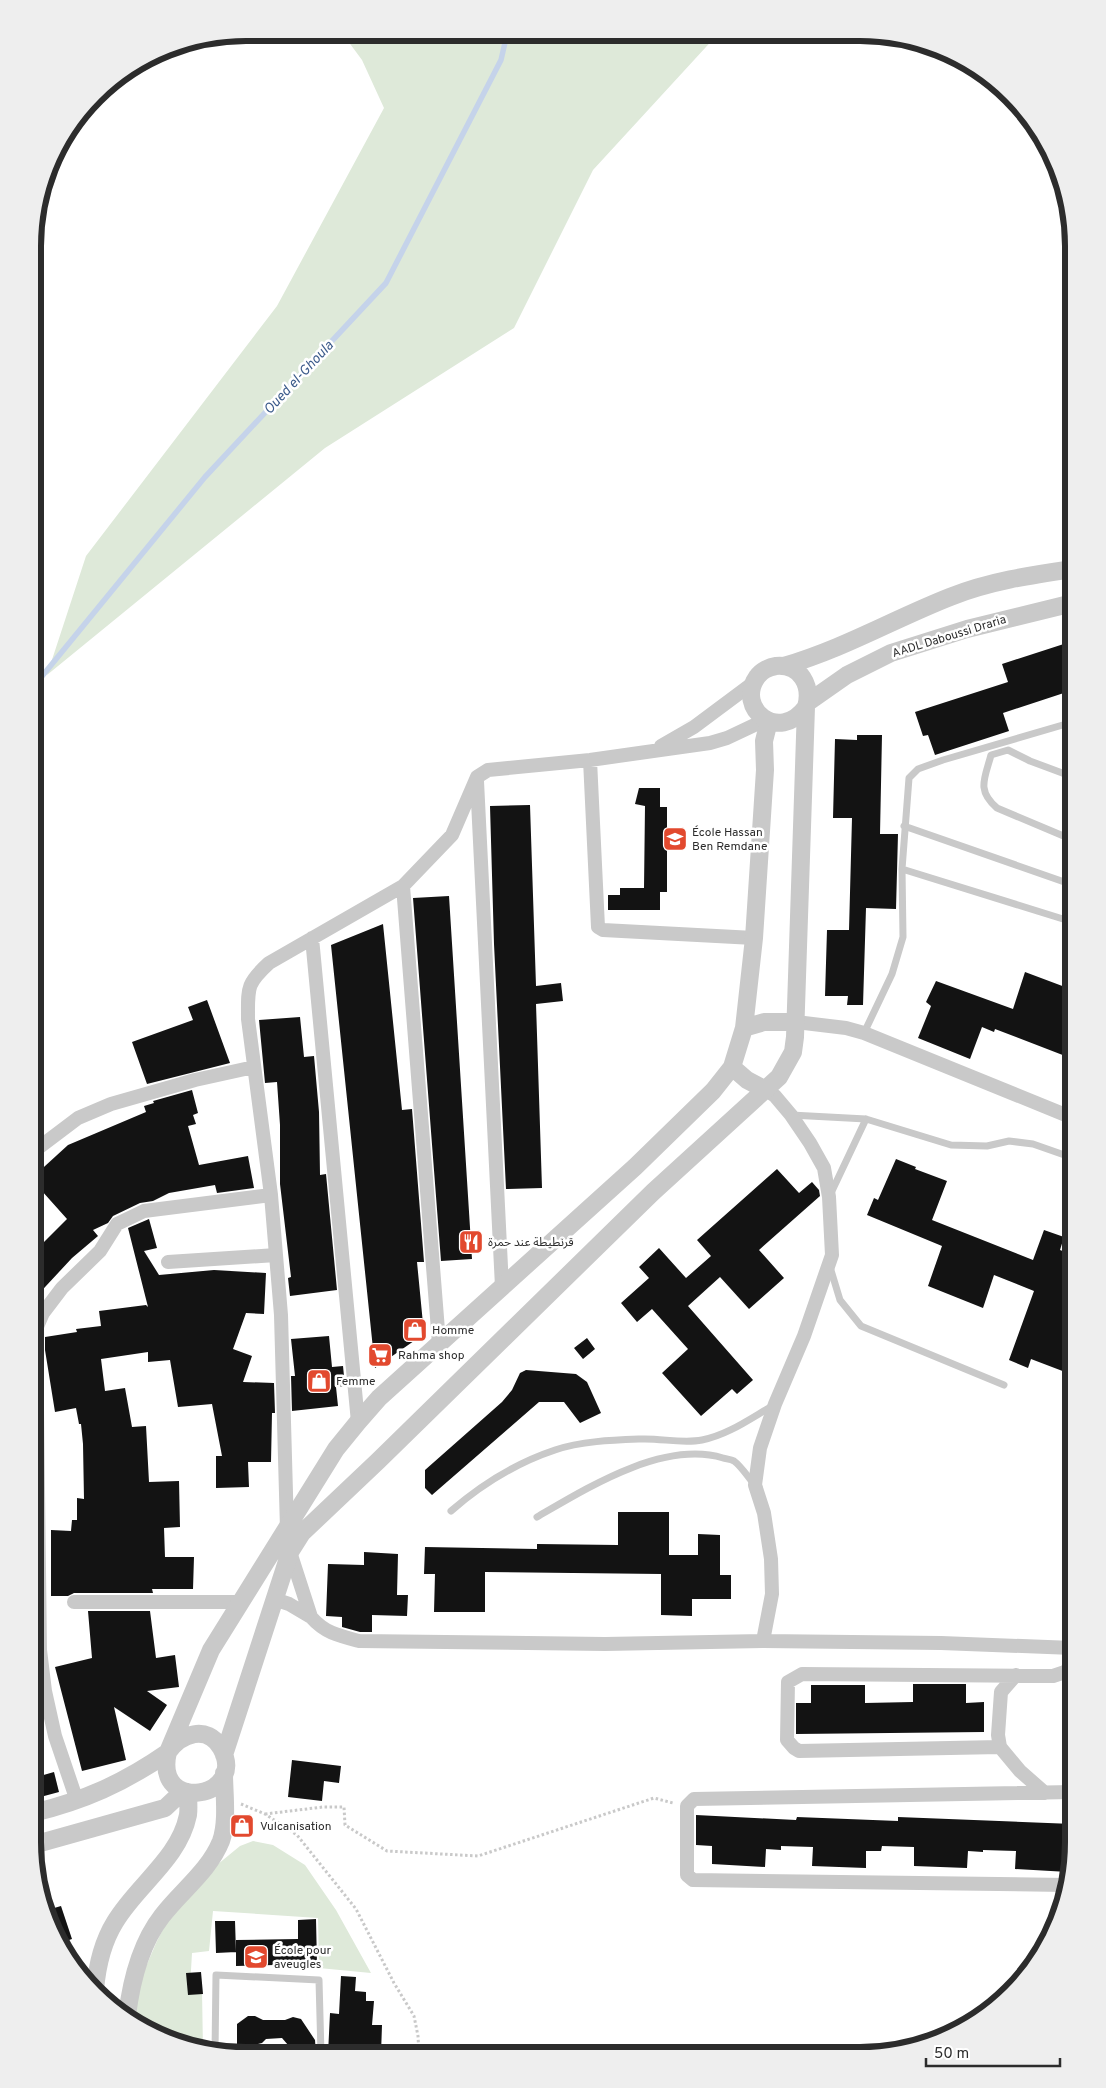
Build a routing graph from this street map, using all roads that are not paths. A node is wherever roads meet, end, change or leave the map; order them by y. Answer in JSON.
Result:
{"nodes":[{"id":1,"x":1065,"y":569,"type":"edge"},
{"id":2,"x":1065,"y":605,"type":"edge"},
{"id":3,"x":784,"y":666,"type":"junction"},
{"id":4,"x":753,"y":683,"type":"junction"},
{"id":5,"x":807,"y":705,"type":"junction"},
{"id":6,"x":767,"y":720,"type":"junction"},
{"id":7,"x":1065,"y":724,"type":"edge"},
{"id":8,"x":1007,"y":740,"type":"junction"},
{"id":9,"x":1008,"y":750,"type":"junction"},
{"id":10,"x":651,"y":751,"type":"junction"},
{"id":11,"x":590,"y":760,"type":"junction"},
{"id":12,"x":1065,"y":774,"type":"edge"},
{"id":13,"x":477,"y":777,"type":"junction"},
{"id":14,"x":904,"y":826,"type":"junction"},
{"id":15,"x":1065,"y":837,"type":"edge"},
{"id":16,"x":902,"y":869,"type":"junction"},
{"id":17,"x":1065,"y":882,"type":"edge"},
{"id":18,"x":403,"y":886,"type":"junction"},
{"id":19,"x":1065,"y":918,"type":"edge"},
{"id":20,"x":312,"y":938,"type":"junction"},
{"id":21,"x":754,"y":938,"type":"junction"},
{"id":22,"x":796,"y":1022,"type":"junction"},
{"id":23,"x":744,"y":1028,"type":"junction"},
{"id":24,"x":864,"y":1033,"type":"junction"},
{"id":25,"x":254,"y":1067,"type":"junction"},
{"id":26,"x":732,"y":1067,"type":"junction"},
{"id":27,"x":766,"y":1090,"type":"junction"},
{"id":28,"x":791,"y":1115,"type":"junction"},
{"id":29,"x":1065,"y":1115,"type":"edge"},
{"id":30,"x":866,"y":1119,"type":"junction"},
{"id":31,"x":41,"y":1146,"type":"edge"},
{"id":32,"x":1065,"y":1155,"type":"edge"},
{"id":33,"x":271,"y":1195,"type":"junction"},
{"id":34,"x":829,"y":1197,"type":"junction"},
{"id":35,"x":276,"y":1255,"type":"junction"},
{"id":36,"x":168,"y":1262,"type":"dead end"},
{"id":37,"x":829,"y":1264,"type":"junction"},
{"id":38,"x":502,"y":1287,"type":"junction"},
{"id":39,"x":41,"y":1318,"type":"edge"},
{"id":40,"x":439,"y":1343,"type":"junction"},
{"id":41,"x":1004,"y":1385,"type":"dead end"},
{"id":42,"x":775,"y":1404,"type":"junction"},
{"id":43,"x":358,"y":1422,"type":"junction"},
{"id":44,"x":755,"y":1485,"type":"junction"},
{"id":45,"x":451,"y":1511,"type":"dead end"},
{"id":46,"x":538,"y":1517,"type":"dead end"},
{"id":47,"x":287,"y":1529,"type":"junction"},
{"id":48,"x":290,"y":1552,"type":"junction"},
{"id":49,"x":274,"y":1599,"type":"junction"},
{"id":50,"x":74,"y":1602,"type":"dead end"},
{"id":51,"x":241,"y":1602,"type":"junction"},
{"id":52,"x":311,"y":1617,"type":"junction"},
{"id":53,"x":763,"y":1641,"type":"junction"},
{"id":54,"x":1065,"y":1648,"type":"edge"},
{"id":55,"x":41,"y":1658,"type":"edge"},
{"id":56,"x":1065,"y":1672,"type":"edge"},
{"id":57,"x":1016,"y":1675,"type":"junction"},
{"id":58,"x":1000,"y":1747,"type":"junction"},
{"id":59,"x":168,"y":1753,"type":"junction"},
{"id":60,"x":224,"y":1764,"type":"junction"},
{"id":61,"x":185,"y":1792,"type":"junction"},
{"id":62,"x":1065,"y":1792,"type":"edge"},
{"id":63,"x":1046,"y":1793,"type":"junction"},
{"id":64,"x":77,"y":1801,"type":"junction"},
{"id":65,"x":41,"y":1811,"type":"edge"},
{"id":66,"x":41,"y":1843,"type":"edge"},
{"id":67,"x":1060,"y":1885,"type":"edge"},
{"id":68,"x":96,"y":1981,"type":"edge"},
{"id":69,"x":128,"y":2009,"type":"edge"},
{"id":70,"x":215,"y":2044,"type":"edge"},
{"id":71,"x":321,"y":2047,"type":"edge"}],
"edges":[{"from":1,"to":3,"type":"street"},
{"from":2,"to":5,"type":"street","name":"AADL Daboussi Draria"},
{"from":3,"to":4,"type":"street"},
{"from":3,"to":5,"type":"street"},
{"from":4,"to":6,"type":"street"},
{"from":4,"to":10,"type":"street"},
{"from":5,"to":6,"type":"street"},
{"from":5,"to":22,"type":"street"},
{"from":6,"to":10,"type":"street"},
{"from":6,"to":21,"type":"street"},
{"from":7,"to":8,"type":"lane"},
{"from":8,"to":9,"type":"lane"},
{"from":8,"to":14,"type":"lane"},
{"from":9,"to":12,"type":"lane"},
{"from":9,"to":15,"type":"lane"},
{"from":10,"to":11,"type":"street"},
{"from":11,"to":13,"type":"street"},
{"from":11,"to":21,"type":"street"},
{"from":13,"to":18,"type":"street"},
{"from":13,"to":38,"type":"street"},
{"from":14,"to":16,"type":"lane"},
{"from":14,"to":17,"type":"lane"},
{"from":16,"to":19,"type":"lane"},
{"from":16,"to":24,"type":"lane"},
{"from":18,"to":20,"type":"street"},
{"from":18,"to":40,"type":"street"},
{"from":20,"to":25,"type":"street"},
{"from":20,"to":43,"type":"street"},
{"from":21,"to":23,"type":"street"},
{"from":22,"to":23,"type":"street"},
{"from":22,"to":24,"type":"street"},
{"from":22,"to":27,"type":"street"},
{"from":23,"to":26,"type":"street"},
{"from":24,"to":29,"type":"street"},
{"from":25,"to":31,"type":"street"},
{"from":25,"to":33,"type":"street"},
{"from":26,"to":27,"type":"street"},
{"from":26,"to":38,"type":"street"},
{"from":27,"to":28,"type":"street"},
{"from":27,"to":48,"type":"street"},
{"from":28,"to":30,"type":"lane"},
{"from":28,"to":34,"type":"street"},
{"from":30,"to":32,"type":"lane"},
{"from":30,"to":34,"type":"lane"},
{"from":33,"to":35,"type":"street"},
{"from":33,"to":39,"type":"street"},
{"from":34,"to":37,"type":"street"},
{"from":35,"to":36,"type":"street"},
{"from":35,"to":47,"type":"street"},
{"from":37,"to":41,"type":"lane"},
{"from":37,"to":42,"type":"street"},
{"from":38,"to":40,"type":"street"},
{"from":40,"to":43,"type":"street"},
{"from":42,"to":44,"type":"street"},
{"from":42,"to":45,"type":"lane"},
{"from":43,"to":47,"type":"street"},
{"from":44,"to":46,"type":"lane"},
{"from":44,"to":53,"type":"street"},
{"from":47,"to":51,"type":"street"},
{"from":48,"to":49,"type":"street"},
{"from":48,"to":52,"type":"street"},
{"from":49,"to":52,"type":"street"},
{"from":49,"to":60,"type":"street"},
{"from":50,"to":51,"type":"street"},
{"from":51,"to":59,"type":"street"},
{"from":52,"to":53,"type":"street"},
{"from":53,"to":54,"type":"street"},
{"from":55,"to":64,"type":"street"},
{"from":56,"to":57,"type":"street"},
{"from":57,"to":58,"type":"street"},
{"from":57,"to":58,"type":"street"},
{"from":58,"to":63,"type":"street"},
{"from":59,"to":60,"type":"street"},
{"from":59,"to":61,"type":"street"},
{"from":59,"to":64,"type":"street"},
{"from":60,"to":61,"type":"street"},
{"from":60,"to":69,"type":"street"},
{"from":61,"to":66,"type":"street"},
{"from":61,"to":68,"type":"street"},
{"from":62,"to":63,"type":"street"},
{"from":63,"to":67,"type":"street"},
{"from":64,"to":65,"type":"street"},
{"from":70,"to":71,"type":"lane"}]}
